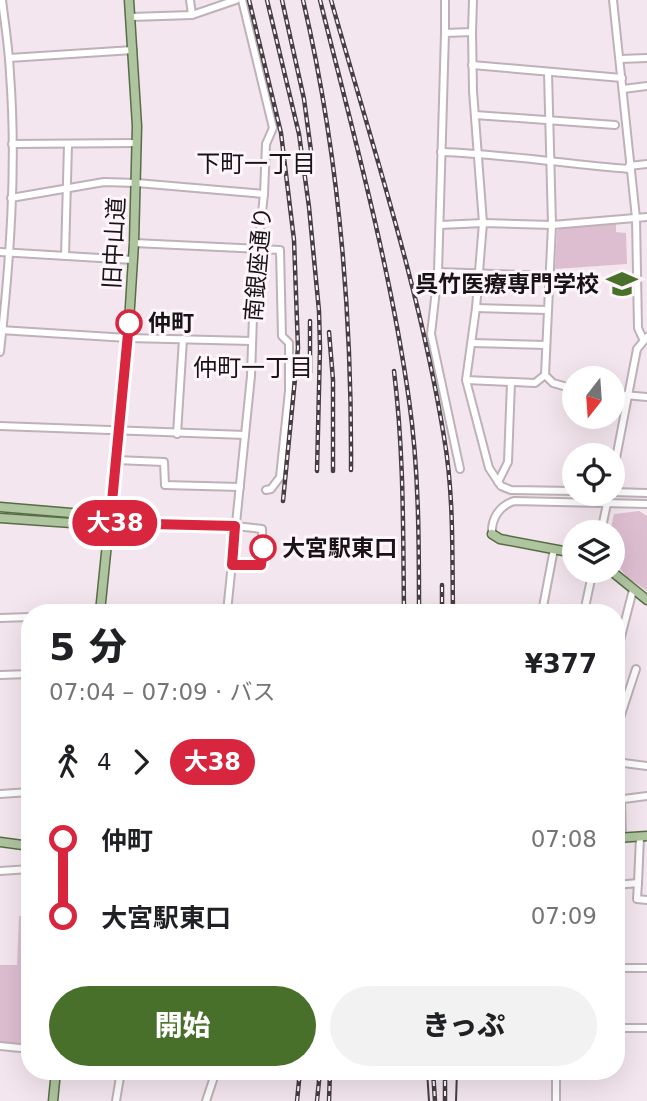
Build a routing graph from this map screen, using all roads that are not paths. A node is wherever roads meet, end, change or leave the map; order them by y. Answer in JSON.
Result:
{"nodes":[{"id":1,"x":2,"y":0,"type":"edge"},
{"id":2,"x":129,"y":0,"type":"edge"},
{"id":3,"x":190,"y":0,"type":"edge"},
{"id":4,"x":236,"y":0,"type":"edge"},
{"id":5,"x":242,"y":0,"type":"edge"},
{"id":6,"x":445,"y":0,"type":"edge"},
{"id":7,"x":472,"y":0,"type":"edge"},
{"id":8,"x":612,"y":0,"type":"edge"},
{"id":9,"x":192,"y":15,"type":"junction"},
{"id":10,"x":131,"y":17,"type":"junction"},
{"id":11,"x":472,"y":32,"type":"junction"},
{"id":12,"x":445,"y":33,"type":"junction"},
{"id":13,"x":133,"y":50,"type":"junction"},
{"id":14,"x":9,"y":58,"type":"junction"},
{"id":15,"x":647,"y":58,"type":"edge"},
{"id":16,"x":620,"y":59,"type":"junction"},
{"id":17,"x":472,"y":65,"type":"junction"},
{"id":18,"x":548,"y":72,"type":"junction"},
{"id":19,"x":622,"y":78,"type":"junction"},
{"id":20,"x":647,"y":86,"type":"edge"},
{"id":21,"x":0,"y":88,"type":"edge"},
{"id":22,"x":11,"y":88,"type":"junction"},
{"id":23,"x":623,"y":89,"type":"junction"},
{"id":24,"x":475,"y":115,"type":"junction"},
{"id":25,"x":550,"y":120,"type":"junction"},
{"id":26,"x":615,"y":125,"type":"dead end"},
{"id":27,"x":137,"y":143,"type":"junction"},
{"id":28,"x":12,"y":144,"type":"junction"},
{"id":29,"x":68,"y":144,"type":"junction"},
{"id":30,"x":441,"y":152,"type":"junction"},
{"id":31,"x":477,"y":153,"type":"junction"},
{"id":32,"x":552,"y":163,"type":"junction"},
{"id":33,"x":647,"y":164,"type":"edge"},
{"id":34,"x":629,"y":167,"type":"junction"},
{"id":35,"x":137,"y":183,"type":"junction"},
{"id":36,"x":68,"y":187,"type":"junction"},
{"id":37,"x":264,"y":194,"type":"junction"},
{"id":38,"x":11,"y":198,"type":"junction"},
{"id":39,"x":647,"y":217,"type":"edge"},
{"id":40,"x":636,"y":218,"type":"junction"},
{"id":41,"x":483,"y":223,"type":"junction"},
{"id":42,"x":440,"y":225,"type":"junction"},
{"id":43,"x":552,"y":225,"type":"junction"},
{"id":44,"x":134,"y":243,"type":"junction"},
{"id":45,"x":638,"y":246,"type":"junction"},
{"id":46,"x":647,"y":246,"type":"edge"},
{"id":47,"x":257,"y":248,"type":"junction"},
{"id":48,"x":4,"y":253,"type":"edge"},
{"id":49,"x":65,"y":256,"type":"junction"},
{"id":50,"x":133,"y":260,"type":"junction"},
{"id":51,"x":438,"y":272,"type":"junction"},
{"id":52,"x":479,"y":274,"type":"junction"},
{"id":53,"x":550,"y":276,"type":"junction"},
{"id":54,"x":476,"y":308,"type":"junction"},
{"id":55,"x":548,"y":310,"type":"junction"},
{"id":56,"x":1,"y":330,"type":"edge"},
{"id":57,"x":128,"y":338,"type":"junction"},
{"id":58,"x":645,"y":338,"type":"edge"},
{"id":59,"x":183,"y":340,"type":"junction"},
{"id":60,"x":252,"y":341,"type":"junction"},
{"id":61,"x":472,"y":343,"type":"junction"},
{"id":62,"x":546,"y":345,"type":"junction"},
{"id":63,"x":0,"y":352,"type":"edge"},
{"id":64,"x":545,"y":375,"type":"junction"},
{"id":65,"x":466,"y":380,"type":"junction"},
{"id":66,"x":511,"y":382,"type":"junction"},
{"id":67,"x":562,"y":386,"type":"edge"},
{"id":68,"x":625,"y":395,"type":"edge"},
{"id":69,"x":628,"y":395,"type":"junction"},
{"id":70,"x":647,"y":397,"type":"edge"},
{"id":71,"x":0,"y":426,"type":"edge"},
{"id":72,"x":119,"y":432,"type":"junction"},
{"id":73,"x":177,"y":434,"type":"junction"},
{"id":74,"x":245,"y":435,"type":"junction"},
{"id":75,"x":619,"y":443,"type":"edge"},
{"id":76,"x":116,"y":460,"type":"junction"},
{"id":77,"x":460,"y":469,"type":"dead end"},
{"id":78,"x":498,"y":482,"type":"junction"},
{"id":79,"x":240,"y":489,"type":"junction"},
{"id":80,"x":267,"y":490,"type":"dead end"},
{"id":81,"x":562,"y":492,"type":"edge"},
{"id":82,"x":625,"y":493,"type":"edge"},
{"id":83,"x":647,"y":493,"type":"edge"},
{"id":84,"x":562,"y":503,"type":"edge"},
{"id":85,"x":625,"y":504,"type":"edge"},
{"id":86,"x":647,"y":505,"type":"edge"},
{"id":87,"x":0,"y":507,"type":"edge"},
{"id":88,"x":0,"y":518,"type":"edge"},
{"id":89,"x":110,"y":523,"type":"junction"},
{"id":90,"x":235,"y":526,"type":"junction"},
{"id":91,"x":492,"y":534,"type":"joint"},
{"id":92,"x":554,"y":549,"type":"junction"},
{"id":93,"x":562,"y":551,"type":"edge"},
{"id":94,"x":232,"y":565,"type":"junction"},
{"id":95,"x":590,"y":583,"type":"edge"},
{"id":96,"x":625,"y":583,"type":"edge"},
{"id":97,"x":633,"y":590,"type":"junction"},
{"id":98,"x":647,"y":600,"type":"edge"},
{"id":99,"x":101,"y":604,"type":"edge"},
{"id":100,"x":228,"y":604,"type":"edge"},
{"id":101,"x":544,"y":604,"type":"edge"},
{"id":102,"x":586,"y":604,"type":"edge"},
{"id":103,"x":21,"y":617,"type":"edge"},
{"id":104,"x":0,"y":618,"type":"edge"},
{"id":105,"x":625,"y":618,"type":"edge"},
{"id":106,"x":636,"y":669,"type":"dead end"},
{"id":107,"x":21,"y":674,"type":"edge"},
{"id":108,"x":0,"y":675,"type":"edge"},
{"id":109,"x":625,"y":697,"type":"edge"},
{"id":110,"x":625,"y":763,"type":"edge"},
{"id":111,"x":647,"y":766,"type":"edge"},
{"id":112,"x":21,"y":793,"type":"edge"},
{"id":113,"x":0,"y":794,"type":"edge"},
{"id":114,"x":647,"y":796,"type":"edge"},
{"id":115,"x":625,"y":799,"type":"edge"},
{"id":116,"x":644,"y":836,"type":"edge"},
{"id":117,"x":625,"y":838,"type":"edge"},
{"id":118,"x":0,"y":842,"type":"edge"},
{"id":119,"x":21,"y":845,"type":"edge"},
{"id":120,"x":21,"y":870,"type":"edge"},
{"id":121,"x":0,"y":871,"type":"edge"},
{"id":122,"x":638,"y":883,"type":"junction"},
{"id":123,"x":625,"y":884,"type":"edge"},
{"id":124,"x":647,"y":900,"type":"edge"},
{"id":125,"x":625,"y":968,"type":"edge"},
{"id":126,"x":647,"y":968,"type":"edge"},
{"id":127,"x":625,"y":1028,"type":"edge"},
{"id":128,"x":647,"y":1028,"type":"edge"},
{"id":129,"x":0,"y":1046,"type":"edge"},
{"id":130,"x":21,"y":1048,"type":"edge"},
{"id":131,"x":55,"y":1080,"type":"edge"},
{"id":132,"x":120,"y":1080,"type":"edge"},
{"id":133,"x":213,"y":1080,"type":"edge"},
{"id":134,"x":556,"y":1080,"type":"edge"},
{"id":135,"x":53,"y":1101,"type":"edge"},
{"id":136,"x":116,"y":1101,"type":"edge"},
{"id":137,"x":206,"y":1101,"type":"edge"},
{"id":138,"x":556,"y":1101,"type":"edge"}],
"edges":[{"from":1,"to":14,"type":"street"},
{"from":2,"to":10,"type":"main road","name":"旧中山道"},
{"from":3,"to":9,"type":"street"},
{"from":4,"to":9,"type":"street"},
{"from":5,"to":37,"type":"street","name":"南銀座通り"},
{"from":6,"to":12,"type":"street"},
{"from":7,"to":11,"type":"street"},
{"from":8,"to":16,"type":"street"},
{"from":9,"to":10,"type":"street"},
{"from":10,"to":13,"type":"main road","name":"旧中山道"},
{"from":11,"to":12,"type":"street"},
{"from":11,"to":17,"type":"street"},
{"from":12,"to":30,"type":"street"},
{"from":13,"to":14,"type":"street"},
{"from":13,"to":27,"type":"main road","name":"旧中山道"},
{"from":14,"to":22,"type":"street"},
{"from":15,"to":16,"type":"street"},
{"from":16,"to":19,"type":"street"},
{"from":17,"to":18,"type":"street"},
{"from":17,"to":24,"type":"street"},
{"from":18,"to":19,"type":"street"},
{"from":18,"to":25,"type":"street"},
{"from":19,"to":23,"type":"street"},
{"from":20,"to":23,"type":"street"},
{"from":21,"to":22,"type":"street"},
{"from":22,"to":28,"type":"street"},
{"from":23,"to":34,"type":"street"},
{"from":24,"to":25,"type":"street"},
{"from":24,"to":31,"type":"street"},
{"from":25,"to":26,"type":"street"},
{"from":25,"to":32,"type":"street"},
{"from":27,"to":29,"type":"street"},
{"from":27,"to":35,"type":"main road","name":"旧中山道"},
{"from":28,"to":29,"type":"street"},
{"from":28,"to":38,"type":"street"},
{"from":29,"to":36,"type":"street"},
{"from":30,"to":31,"type":"street"},
{"from":30,"to":42,"type":"street"},
{"from":31,"to":32,"type":"street"},
{"from":31,"to":41,"type":"street"},
{"from":32,"to":34,"type":"street"},
{"from":32,"to":43,"type":"street"},
{"from":33,"to":34,"type":"street"},
{"from":34,"to":40,"type":"street"},
{"from":35,"to":36,"type":"street"},
{"from":35,"to":37,"type":"street"},
{"from":35,"to":44,"type":"main road","name":"旧中山道"},
{"from":36,"to":38,"type":"street"},
{"from":36,"to":49,"type":"street"},
{"from":37,"to":47,"type":"street","name":"南銀座通り"},
{"from":38,"to":48,"type":"street"},
{"from":39,"to":40,"type":"street"},
{"from":40,"to":43,"type":"street"},
{"from":40,"to":45,"type":"street"},
{"from":41,"to":42,"type":"street"},
{"from":41,"to":43,"type":"street"},
{"from":41,"to":52,"type":"street"},
{"from":42,"to":51,"type":"street"},
{"from":43,"to":53,"type":"street"},
{"from":44,"to":47,"type":"street"},
{"from":44,"to":50,"type":"main road","name":"旧中山道"},
{"from":45,"to":46,"type":"street"},
{"from":45,"to":58,"type":"street"},
{"from":47,"to":60,"type":"street","name":"南銀座通り"},
{"from":47,"to":80,"type":"street"},
{"from":48,"to":49,"type":"street"},
{"from":48,"to":56,"type":"street"},
{"from":49,"to":50,"type":"street"},
{"from":50,"to":57,"type":"main road","name":"旧中山道"},
{"from":51,"to":52,"type":"street"},
{"from":51,"to":77,"type":"street"},
{"from":52,"to":53,"type":"street"},
{"from":52,"to":54,"type":"street"},
{"from":53,"to":55,"type":"street"},
{"from":54,"to":55,"type":"street"},
{"from":54,"to":61,"type":"street"},
{"from":55,"to":62,"type":"street"},
{"from":56,"to":57,"type":"street"},
{"from":56,"to":63,"type":"street"},
{"from":57,"to":59,"type":"street"},
{"from":57,"to":72,"type":"main road","name":"旧中山道"},
{"from":58,"to":69,"type":"street"},
{"from":59,"to":60,"type":"street"},
{"from":59,"to":73,"type":"street"},
{"from":60,"to":74,"type":"street","name":"南銀座通り"},
{"from":61,"to":62,"type":"street"},
{"from":61,"to":65,"type":"street"},
{"from":62,"to":64,"type":"street"},
{"from":64,"to":66,"type":"street"},
{"from":64,"to":67,"type":"street"},
{"from":65,"to":66,"type":"street"},
{"from":65,"to":78,"type":"street"},
{"from":66,"to":78,"type":"street"},
{"from":68,"to":69,"type":"street"},
{"from":69,"to":70,"type":"street"},
{"from":69,"to":75,"type":"street"},
{"from":71,"to":72,"type":"street"},
{"from":72,"to":73,"type":"street"},
{"from":72,"to":76,"type":"main road","name":"旧中山道"},
{"from":73,"to":74,"type":"street"},
{"from":74,"to":79,"type":"street","name":"南銀座通り"},
{"from":76,"to":79,"type":"street"},
{"from":76,"to":89,"type":"main road","name":"旧中山道"},
{"from":78,"to":81,"type":"street"},
{"from":79,"to":90,"type":"street","name":"南銀座通り"},
{"from":82,"to":83,"type":"street"},
{"from":84,"to":91,"type":"street"},
{"from":85,"to":86,"type":"street"},
{"from":87,"to":89,"type":"main road"},
{"from":88,"to":89,"type":"main road"},
{"from":89,"to":90,"type":"main road"},
{"from":89,"to":99,"type":"main road","name":"旧中山道"},
{"from":90,"to":94,"type":"street","name":"南銀座通り"},
{"from":90,"to":94,"type":"street"},
{"from":91,"to":92,"type":"main road"},
{"from":92,"to":93,"type":"main road"},
{"from":92,"to":101,"type":"street"},
{"from":94,"to":100,"type":"street","name":"南銀座通り"},
{"from":95,"to":102,"type":"street"},
{"from":96,"to":97,"type":"main road"},
{"from":97,"to":98,"type":"main road"},
{"from":97,"to":105,"type":"street"},
{"from":103,"to":104,"type":"street"},
{"from":106,"to":109,"type":"street"},
{"from":107,"to":108,"type":"street"},
{"from":110,"to":111,"type":"street"},
{"from":112,"to":113,"type":"street"},
{"from":114,"to":115,"type":"street"},
{"from":116,"to":117,"type":"main road"},
{"from":116,"to":122,"type":"street"},
{"from":118,"to":119,"type":"main road"},
{"from":120,"to":121,"type":"street"},
{"from":122,"to":123,"type":"street"},
{"from":122,"to":124,"type":"street"},
{"from":125,"to":126,"type":"street"},
{"from":127,"to":128,"type":"street"},
{"from":129,"to":130,"type":"street"},
{"from":131,"to":135,"type":"main road"},
{"from":132,"to":136,"type":"street"},
{"from":133,"to":137,"type":"street"},
{"from":134,"to":138,"type":"street"}]}
